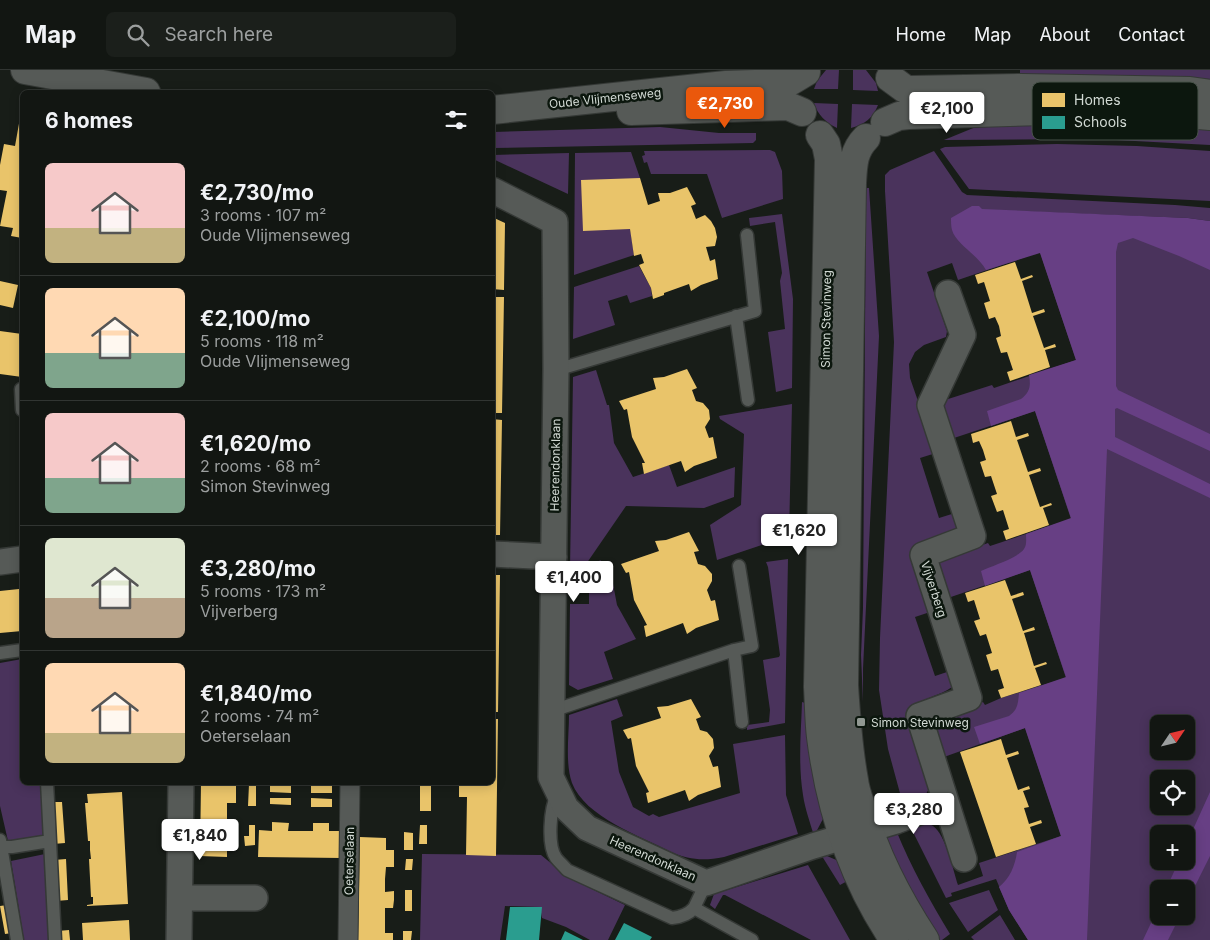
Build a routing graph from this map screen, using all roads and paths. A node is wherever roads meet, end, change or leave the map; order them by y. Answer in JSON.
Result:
{"nodes":[{"id":1,"x":25,"y":70,"type":"edge"},
{"id":2,"x":806,"y":71,"type":"edge"},
{"id":3,"x":887,"y":74,"type":"edge"},
{"id":4,"x":1032,"y":88,"type":"edge"},
{"id":5,"x":135,"y":90,"type":"edge"},
{"id":6,"x":1032,"y":110,"type":"edge"},
{"id":7,"x":495,"y":112,"type":"edge"},
{"id":8,"x":495,"y":112,"type":"edge"},
{"id":9,"x":802,"y":112,"type":"junction"},
{"id":10,"x":876,"y":130,"type":"junction"},
{"id":11,"x":820,"y":134,"type":"junction"},
{"id":12,"x":495,"y":192,"type":"edge"},
{"id":13,"x":747,"y":235,"type":"dead end"},
{"id":14,"x":948,"y":293,"type":"dead end"},
{"id":15,"x":736,"y":316,"type":"junction"},
{"id":16,"x":556,"y":370,"type":"junction"},
{"id":17,"x":748,"y":400,"type":"dead end"},
{"id":18,"x":495,"y":554,"type":"edge"},
{"id":19,"x":554,"y":557,"type":"junction"},
{"id":20,"x":20,"y":559,"type":"edge"},
{"id":21,"x":0,"y":562,"type":"edge"},
{"id":22,"x":739,"y":566,"type":"dead end"},
{"id":23,"x":20,"y":650,"type":"edge"},
{"id":24,"x":734,"y":650,"type":"junction"},
{"id":25,"x":0,"y":652,"type":"edge"},
{"id":26,"x":552,"y":710,"type":"junction"},
{"id":27,"x":742,"y":722,"type":"dead end"},
{"id":28,"x":47,"y":785,"type":"edge"},
{"id":29,"x":181,"y":785,"type":"edge"},
{"id":30,"x":350,"y":785,"type":"edge"},
{"id":31,"x":558,"y":793,"type":"junction"},
{"id":32,"x":946,"y":802,"type":"junction"},
{"id":33,"x":868,"y":829,"type":"junction"},
{"id":34,"x":842,"y":837,"type":"junction"},
{"id":35,"x":50,"y":841,"type":"junction"},
{"id":36,"x":0,"y":844,"type":"edge"},
{"id":37,"x":964,"y":858,"type":"dead end"},
{"id":38,"x":706,"y":883,"type":"junction"},
{"id":39,"x":180,"y":898,"type":"junction"},
{"id":40,"x":255,"y":898,"type":"dead end"},
{"id":41,"x":694,"y":908,"type":"junction"},
{"id":42,"x":17,"y":940,"type":"edge"},
{"id":43,"x":55,"y":940,"type":"edge"},
{"id":44,"x":179,"y":940,"type":"edge"},
{"id":45,"x":348,"y":940,"type":"edge"},
{"id":46,"x":752,"y":940,"type":"edge"},
{"id":47,"x":894,"y":940,"type":"edge"},
{"id":48,"x":925,"y":940,"type":"edge"}],
"edges":[{"from":1,"to":5,"type":"street"},
{"from":2,"to":7,"type":"street","name":"Oude Vlijmenseweg"},
{"from":2,"to":9,"type":"street"},
{"from":3,"to":4,"type":"street"},
{"from":3,"to":10,"type":"street","name":"Simon Stevinweg"},
{"from":6,"to":10,"type":"street"},
{"from":8,"to":9,"type":"street","name":"Oude Vlijmenseweg"},
{"from":9,"to":11,"type":"street"},
{"from":10,"to":11,"type":"street"},
{"from":10,"to":33,"type":"street","name":"Simon Stevinweg"},
{"from":11,"to":34,"type":"street","name":"Simon Stevinweg"},
{"from":12,"to":16,"type":"street","name":"Heerendonklaan"},
{"from":13,"to":15,"type":"lane"},
{"from":14,"to":32,"type":"street","name":"Vijverberg"},
{"from":15,"to":16,"type":"lane"},
{"from":15,"to":17,"type":"lane"},
{"from":16,"to":19,"type":"street","name":"Heerendonklaan"},
{"from":18,"to":19,"type":"street"},
{"from":19,"to":26,"type":"street","name":"Heerendonklaan"},
{"from":20,"to":21,"type":"street"},
{"from":22,"to":24,"type":"lane"},
{"from":23,"to":25,"type":"lane"},
{"from":24,"to":26,"type":"lane"},
{"from":24,"to":27,"type":"lane"},
{"from":26,"to":31,"type":"street","name":"Heerendonklaan"},
{"from":28,"to":35,"type":"lane"},
{"from":29,"to":39,"type":"street"},
{"from":30,"to":45,"type":"street","name":"Oeterselaan"},
{"from":31,"to":38,"type":"street","name":"Heerendonklaan"},
{"from":31,"to":41,"type":"lane"},
{"from":32,"to":33,"type":"street"},
{"from":32,"to":37,"type":"street","name":"Vijverberg"},
{"from":33,"to":34,"type":"street","name":"Heerendonklaan"},
{"from":33,"to":48,"type":"street","name":"Simon Stevinweg"},
{"from":34,"to":38,"type":"street","name":"Heerendonklaan"},
{"from":34,"to":47,"type":"street","name":"Simon Stevinweg"},
{"from":35,"to":36,"type":"lane"},
{"from":35,"to":43,"type":"lane"},
{"from":36,"to":42,"type":"lane"},
{"from":38,"to":41,"type":"lane"},
{"from":39,"to":40,"type":"street"},
{"from":39,"to":44,"type":"street"},
{"from":41,"to":46,"type":"lane"}]}
